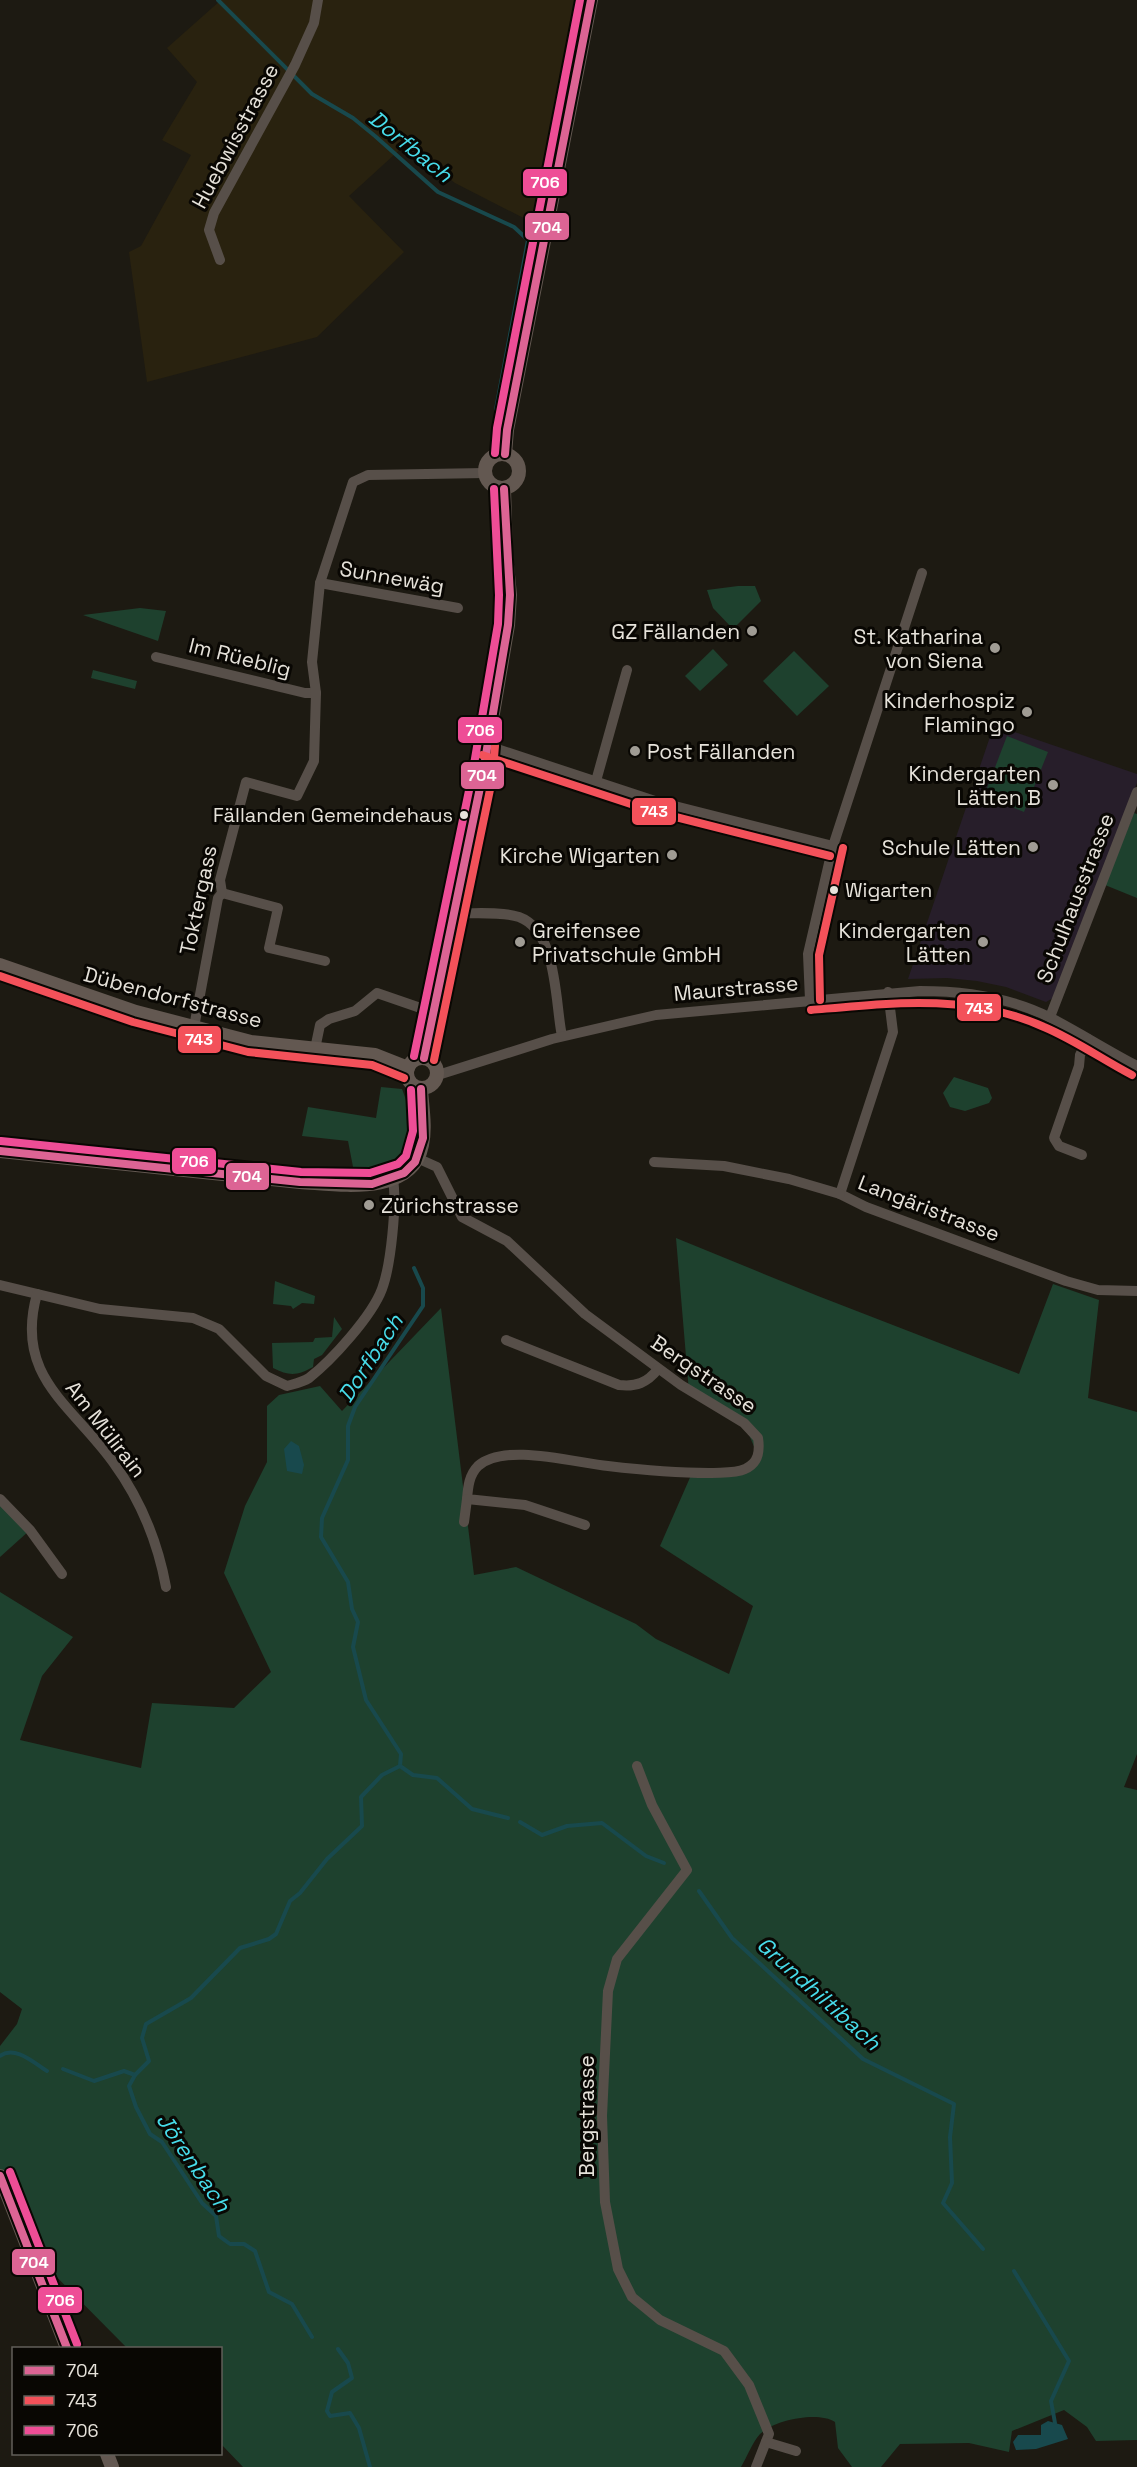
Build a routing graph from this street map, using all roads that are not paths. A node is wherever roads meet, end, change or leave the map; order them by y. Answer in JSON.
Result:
{"nodes":[{"id":1,"x":318,"y":0,"type":"edge"},
{"id":2,"x":591,"y":0,"type":"edge"},
{"id":3,"x":220,"y":260,"type":"dead end"},
{"id":4,"x":505,"y":454,"type":"junction"},
{"id":5,"x":485,"y":473,"type":"junction"},
{"id":6,"x":504,"y":489,"type":"junction"},
{"id":7,"x":922,"y":573,"type":"dead end"},
{"id":8,"x":320,"y":583,"type":"junction"},
{"id":9,"x":458,"y":608,"type":"dead end"},
{"id":10,"x":156,"y":657,"type":"dead end"},
{"id":11,"x":627,"y":670,"type":"dead end"},
{"id":12,"x":316,"y":693,"type":"junction"},
{"id":13,"x":486,"y":746,"type":"junction"},
{"id":14,"x":596,"y":781,"type":"junction"},
{"id":15,"x":1137,"y":792,"type":"edge"},
{"id":16,"x":833,"y":846,"type":"junction"},
{"id":17,"x":222,"y":894,"type":"junction"},
{"id":18,"x":454,"y":913,"type":"junction"},
{"id":19,"x":325,"y":961,"type":"dead end"},
{"id":20,"x":0,"y":965,"type":"edge"},
{"id":21,"x":888,"y":992,"type":"junction"},
{"id":22,"x":810,"y":1000,"type":"junction"},
{"id":23,"x":435,"y":1013,"type":"junction"},
{"id":24,"x":1050,"y":1017,"type":"junction"},
{"id":25,"x":194,"y":1027,"type":"junction"},
{"id":26,"x":562,"y":1036,"type":"junction"},
{"id":27,"x":1088,"y":1039,"type":"junction"},
{"id":28,"x":315,"y":1049,"type":"junction"},
{"id":29,"x":424,"y":1058,"type":"junction"},
{"id":30,"x":1137,"y":1066,"type":"edge"},
{"id":31,"x":408,"y":1068,"type":"junction"},
{"id":32,"x":438,"y":1075,"type":"junction"},
{"id":33,"x":421,"y":1089,"type":"junction"},
{"id":34,"x":0,"y":1151,"type":"edge"},
{"id":35,"x":1082,"y":1155,"type":"dead end"},
{"id":36,"x":417,"y":1158,"type":"junction"},
{"id":37,"x":654,"y":1162,"type":"dead end"},
{"id":38,"x":393,"y":1179,"type":"junction"},
{"id":39,"x":840,"y":1194,"type":"junction"},
{"id":40,"x":0,"y":1285,"type":"edge"},
{"id":41,"x":1137,"y":1291,"type":"edge"},
{"id":42,"x":37,"y":1294,"type":"junction"},
{"id":43,"x":506,"y":1340,"type":"dead end"},
{"id":44,"x":658,"y":1369,"type":"junction"},
{"id":45,"x":0,"y":1499,"type":"edge"},
{"id":46,"x":467,"y":1499,"type":"junction"},
{"id":47,"x":464,"y":1522,"type":"dead end"},
{"id":48,"x":585,"y":1525,"type":"dead end"},
{"id":49,"x":62,"y":1574,"type":"dead end"},
{"id":50,"x":166,"y":1587,"type":"dead end"},
{"id":51,"x":637,"y":1766,"type":"dead end"},
{"id":52,"x":0,"y":2176,"type":"edge"},
{"id":53,"x":66,"y":2347,"type":"edge"},
{"id":54,"x":767,"y":2438,"type":"junction"},
{"id":55,"x":796,"y":2451,"type":"dead end"},
{"id":56,"x":756,"y":2467,"type":"edge"}],
"edges":[{"from":1,"to":3,"type":"street","name":"Huebwisstrasse"},
{"from":2,"to":4,"type":"main road"},
{"from":4,"to":5,"type":"main road"},
{"from":4,"to":6,"type":"main road"},
{"from":5,"to":6,"type":"main road"},
{"from":5,"to":8,"type":"street"},
{"from":6,"to":13,"type":"main road"},
{"from":7,"to":16,"type":"street"},
{"from":8,"to":9,"type":"street","name":"Sunnewäg"},
{"from":8,"to":12,"type":"street"},
{"from":10,"to":12,"type":"street","name":"Im Rüeblig"},
{"from":11,"to":14,"type":"street"},
{"from":12,"to":17,"type":"street","name":"Toktergass"},
{"from":13,"to":14,"type":"street"},
{"from":13,"to":18,"type":"main road"},
{"from":14,"to":16,"type":"street"},
{"from":15,"to":24,"type":"street","name":"Schulhausstrasse"},
{"from":16,"to":22,"type":"street"},
{"from":17,"to":19,"type":"street"},
{"from":17,"to":25,"type":"street","name":"Toktergass"},
{"from":18,"to":23,"type":"main road"},
{"from":18,"to":26,"type":"street"},
{"from":20,"to":25,"type":"main road","name":"Dübendorfstrasse"},
{"from":21,"to":22,"type":"street","name":"Maurstrasse"},
{"from":21,"to":24,"type":"street","name":"Maurstrasse"},
{"from":21,"to":39,"type":"street","name":"Langäristrasse"},
{"from":22,"to":26,"type":"street","name":"Maurstrasse"},
{"from":23,"to":28,"type":"street"},
{"from":23,"to":29,"type":"main road"},
{"from":24,"to":27,"type":"street","name":"Maurstrasse"},
{"from":25,"to":28,"type":"main road","name":"Dübendorfstrasse"},
{"from":26,"to":32,"type":"street","name":"Maurstrasse"},
{"from":27,"to":30,"type":"street","name":"Maurstrasse"},
{"from":27,"to":35,"type":"street"},
{"from":28,"to":31,"type":"main road","name":"Dübendorfstrasse"},
{"from":29,"to":31,"type":"main road"},
{"from":29,"to":32,"type":"main road"},
{"from":31,"to":33,"type":"main road"},
{"from":32,"to":33,"type":"main road"},
{"from":33,"to":36,"type":"main road"},
{"from":34,"to":38,"type":"main road"},
{"from":36,"to":38,"type":"main road"},
{"from":36,"to":44,"type":"street","name":"Bergstrasse"},
{"from":37,"to":39,"type":"street"},
{"from":38,"to":42,"type":"street"},
{"from":39,"to":41,"type":"street","name":"Langäristrasse"},
{"from":40,"to":42,"type":"street"},
{"from":42,"to":50,"type":"street","name":"Am Mülirain"},
{"from":43,"to":44,"type":"street"},
{"from":44,"to":46,"type":"street","name":"Bergstrasse"},
{"from":45,"to":49,"type":"street"},
{"from":46,"to":47,"type":"street","name":"Bergstrasse"},
{"from":46,"to":48,"type":"street"},
{"from":51,"to":54,"type":"street","name":"Bergstrasse"},
{"from":52,"to":53,"type":"main road"},
{"from":54,"to":55,"type":"street"},
{"from":54,"to":56,"type":"street"}]}
